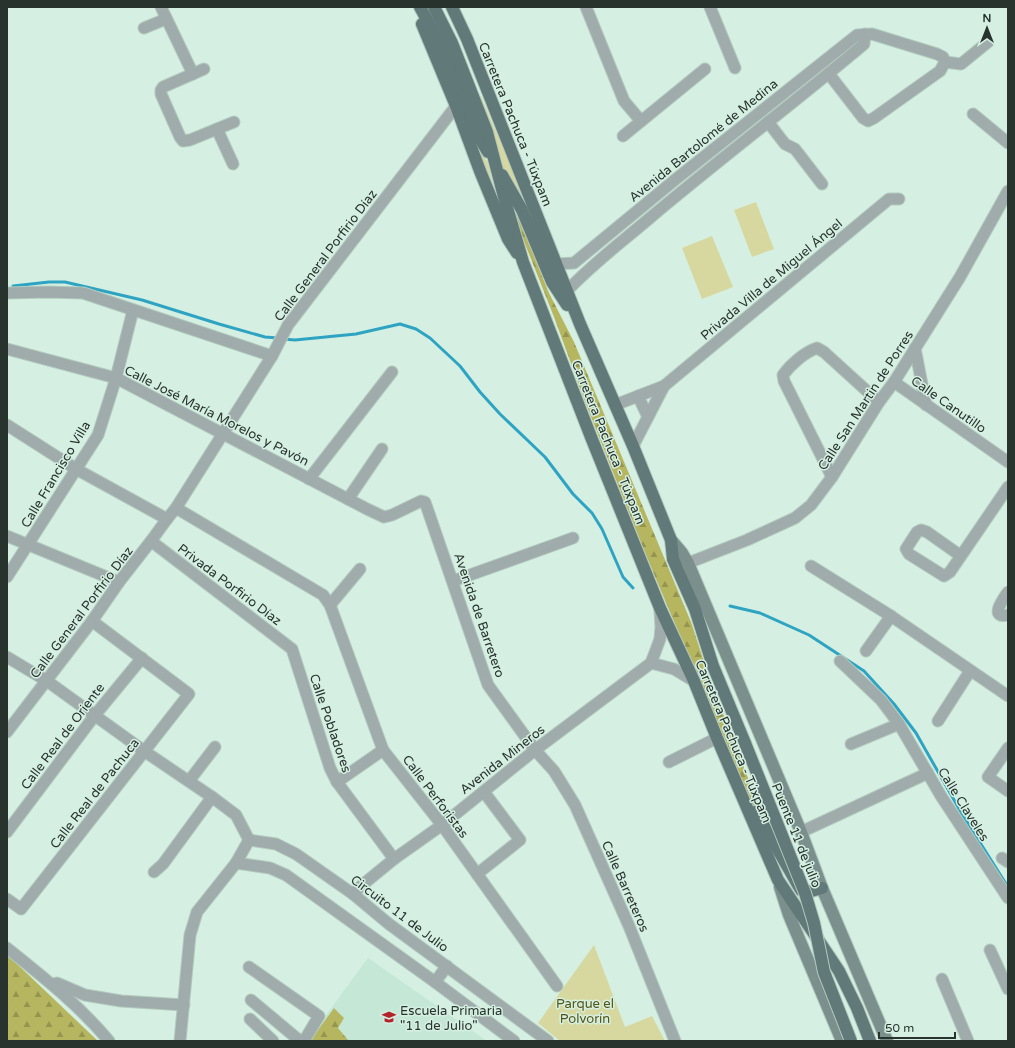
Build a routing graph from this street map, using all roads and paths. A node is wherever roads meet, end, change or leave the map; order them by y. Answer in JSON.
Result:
{"nodes":[{"id":1,"x":161,"y":7,"type":"edge"},
{"id":2,"x":413,"y":7,"type":"edge"},
{"id":3,"x":420,"y":7,"type":"edge"},
{"id":4,"x":434,"y":7,"type":"edge"},
{"id":5,"x":452,"y":7,"type":"edge"},
{"id":6,"x":459,"y":7,"type":"edge"},
{"id":7,"x":586,"y":7,"type":"edge"},
{"id":8,"x":710,"y":7,"type":"edge"},
{"id":9,"x":166,"y":18,"type":"junction"},
{"id":10,"x":461,"y":26,"type":"junction"},
{"id":11,"x":144,"y":28,"type":"dead end"},
{"id":12,"x":865,"y":34,"type":"junction"},
{"id":13,"x":988,"y":42,"type":"dead end"},
{"id":14,"x":945,"y":62,"type":"junction"},
{"id":15,"x":735,"y":68,"type":"dead end"},
{"id":16,"x":204,"y":69,"type":"dead end"},
{"id":17,"x":705,"y":69,"type":"dead end"},
{"id":18,"x":193,"y":74,"type":"junction"},
{"id":19,"x":829,"y":74,"type":"junction"},
{"id":20,"x":456,"y":106,"type":"junction"},
{"id":21,"x":973,"y":114,"type":"dead end"},
{"id":22,"x":641,"y":121,"type":"junction"},
{"id":23,"x":234,"y":122,"type":"dead end"},
{"id":24,"x":768,"y":122,"type":"junction"},
{"id":25,"x":217,"y":129,"type":"junction"},
{"id":26,"x":623,"y":136,"type":"dead end"},
{"id":27,"x":1008,"y":143,"type":"edge"},
{"id":28,"x":494,"y":162,"type":"junction"},
{"id":29,"x":233,"y":164,"type":"dead end"},
{"id":30,"x":676,"y":179,"type":"junction"},
{"id":31,"x":822,"y":184,"type":"dead end"},
{"id":32,"x":685,"y":189,"type":"junction"},
{"id":33,"x":1008,"y":191,"type":"edge"},
{"id":34,"x":899,"y":199,"type":"dead end"},
{"id":35,"x":523,"y":262,"type":"junction"},
{"id":36,"x":556,"y":264,"type":"junction"},
{"id":37,"x":567,"y":291,"type":"junction"},
{"id":38,"x":7,"y":293,"type":"edge"},
{"id":39,"x":133,"y":310,"type":"junction"},
{"id":40,"x":580,"y":324,"type":"junction"},
{"id":41,"x":915,"y":348,"type":"junction"},
{"id":42,"x":7,"y":349,"type":"edge"},
{"id":43,"x":274,"y":352,"type":"junction"},
{"id":44,"x":392,"y":372,"type":"dead end"},
{"id":45,"x":116,"y":378,"type":"junction"},
{"id":46,"x":894,"y":382,"type":"junction"},
{"id":47,"x":664,"y":386,"type":"junction"},
{"id":48,"x":638,"y":396,"type":"junction"},
{"id":49,"x":879,"y":402,"type":"junction"},
{"id":50,"x":615,"y":404,"type":"junction"},
{"id":51,"x":926,"y":404,"type":"junction"},
{"id":52,"x":648,"y":416,"type":"junction"},
{"id":53,"x":7,"y":425,"type":"edge"},
{"id":54,"x":223,"y":433,"type":"junction"},
{"id":55,"x":633,"y":446,"type":"junction"},
{"id":56,"x":382,"y":449,"type":"dead end"},
{"id":57,"x":1008,"y":462,"type":"edge"},
{"id":58,"x":76,"y":469,"type":"junction"},
{"id":59,"x":832,"y":477,"type":"junction"},
{"id":60,"x":309,"y":479,"type":"junction"},
{"id":61,"x":1008,"y":487,"type":"edge"},
{"id":62,"x":348,"y":499,"type":"junction"},
{"id":63,"x":425,"y":502,"type":"joint"},
{"id":64,"x":176,"y":508,"type":"junction"},
{"id":65,"x":167,"y":519,"type":"junction"},
{"id":66,"x":7,"y":536,"type":"edge"},
{"id":67,"x":573,"y":538,"type":"dead end"},
{"id":68,"x":671,"y":540,"type":"junction"},
{"id":69,"x":151,"y":541,"type":"junction"},
{"id":70,"x":28,"y":545,"type":"junction"},
{"id":71,"x":961,"y":556,"type":"junction"},
{"id":72,"x":688,"y":562,"type":"junction"},
{"id":73,"x":811,"y":566,"type":"dead end"},
{"id":74,"x":360,"y":569,"type":"dead end"},
{"id":75,"x":7,"y":577,"type":"edge"},
{"id":76,"x":453,"y":581,"type":"junction"},
{"id":77,"x":119,"y":582,"type":"junction"},
{"id":78,"x":1008,"y":592,"type":"edge"},
{"id":79,"x":330,"y":605,"type":"junction"},
{"id":80,"x":660,"y":608,"type":"junction"},
{"id":81,"x":1008,"y":615,"type":"edge"},
{"id":82,"x":891,"y":616,"type":"junction"},
{"id":83,"x":92,"y":621,"type":"junction"},
{"id":84,"x":292,"y":649,"type":"joint"},
{"id":85,"x":866,"y":652,"type":"dead end"},
{"id":86,"x":7,"y":657,"type":"edge"},
{"id":87,"x":142,"y":658,"type":"junction"},
{"id":88,"x":840,"y":661,"type":"dead end"},
{"id":89,"x":651,"y":663,"type":"junction"},
{"id":90,"x":970,"y":670,"type":"junction"},
{"id":91,"x":47,"y":681,"type":"junction"},
{"id":92,"x":694,"y":681,"type":"junction"},
{"id":93,"x":1008,"y":696,"type":"edge"},
{"id":94,"x":95,"y":715,"type":"junction"},
{"id":95,"x":938,"y":721,"type":"dead end"},
{"id":96,"x":899,"y":724,"type":"junction"},
{"id":97,"x":7,"y":732,"type":"edge"},
{"id":98,"x":717,"y":738,"type":"junction"},
{"id":99,"x":745,"y":743,"type":"joint"},
{"id":100,"x":851,"y":744,"type":"dead end"},
{"id":101,"x":214,"y":747,"type":"dead end"},
{"id":102,"x":1008,"y":748,"type":"edge"},
{"id":103,"x":383,"y":750,"type":"junction"},
{"id":104,"x":535,"y":750,"type":"junction"},
{"id":105,"x":144,"y":751,"type":"junction"},
{"id":106,"x":669,"y":762,"type":"dead end"},
{"id":107,"x":928,"y":773,"type":"junction"},
{"id":108,"x":189,"y":781,"type":"junction"},
{"id":109,"x":337,"y":782,"type":"junction"},
{"id":110,"x":740,"y":791,"type":"junction"},
{"id":111,"x":1008,"y":791,"type":"edge"},
{"id":112,"x":484,"y":792,"type":"junction"},
{"id":113,"x":212,"y":797,"type":"junction"},
{"id":114,"x":442,"y":825,"type":"junction"},
{"id":115,"x":7,"y":832,"type":"edge"},
{"id":116,"x":801,"y":832,"type":"junction"},
{"id":117,"x":249,"y":840,"type":"junction"},
{"id":118,"x":394,"y":859,"type":"junction"},
{"id":119,"x":236,"y":863,"type":"junction"},
{"id":120,"x":154,"y":872,"type":"dead end"},
{"id":121,"x":477,"y":874,"type":"junction"},
{"id":122,"x":778,"y":880,"type":"junction"},
{"id":123,"x":822,"y":888,"type":"junction"},
{"id":124,"x":353,"y":894,"type":"junction"},
{"id":125,"x":1008,"y":898,"type":"edge"},
{"id":126,"x":7,"y":899,"type":"edge"},
{"id":127,"x":7,"y":948,"type":"edge"},
{"id":128,"x":990,"y":950,"type":"dead end"},
{"id":129,"x":446,"y":966,"type":"junction"},
{"id":130,"x":249,"y":967,"type":"dead end"},
{"id":131,"x":942,"y":979,"type":"dead end"},
{"id":132,"x":435,"y":982,"type":"junction"},
{"id":133,"x":52,"y":984,"type":"junction"},
{"id":134,"x":557,"y":986,"type":"dead end"},
{"id":135,"x":1008,"y":989,"type":"edge"},
{"id":136,"x":251,"y":1000,"type":"dead end"},
{"id":137,"x":184,"y":1005,"type":"junction"},
{"id":138,"x":250,"y":1019,"type":"dead end"},
{"id":139,"x":109,"y":1041,"type":"edge"},
{"id":140,"x":180,"y":1041,"type":"edge"},
{"id":141,"x":273,"y":1041,"type":"edge"},
{"id":142,"x":300,"y":1041,"type":"edge"},
{"id":143,"x":304,"y":1041,"type":"edge"},
{"id":144,"x":514,"y":1041,"type":"edge"},
{"id":145,"x":548,"y":1041,"type":"edge"},
{"id":146,"x":675,"y":1041,"type":"edge"},
{"id":147,"x":842,"y":1041,"type":"edge"},
{"id":148,"x":851,"y":1041,"type":"edge"},
{"id":149,"x":870,"y":1041,"type":"edge"},
{"id":150,"x":887,"y":1041,"type":"edge"},
{"id":151,"x":968,"y":1041,"type":"edge"}],
"edges":[{"from":1,"to":9,"type":"street"},
{"from":2,"to":20,"type":"main road"},
{"from":3,"to":28,"type":"main road"},
{"from":4,"to":28,"type":"main road","name":"Carretera Pachuca - Túxpam"},
{"from":5,"to":10,"type":"main road","name":"Carretera Pachuca - Túxpam"},
{"from":6,"to":10,"type":"main road"},
{"from":7,"to":22,"type":"street"},
{"from":8,"to":15,"type":"street"},
{"from":9,"to":11,"type":"street"},
{"from":9,"to":18,"type":"street"},
{"from":10,"to":36,"type":"main road","name":"Carretera Pachuca - Túxpam"},
{"from":12,"to":14,"type":"street"},
{"from":12,"to":19,"type":"street","name":"Avenida Bartolomé de Medina"},
{"from":12,"to":30,"type":"street","name":"Avenida Bartolomé de Medina"},
{"from":13,"to":14,"type":"street"},
{"from":14,"to":19,"type":"street"},
{"from":16,"to":18,"type":"street"},
{"from":17,"to":22,"type":"street"},
{"from":18,"to":25,"type":"street"},
{"from":19,"to":24,"type":"street","name":"Avenida Bartolomé de Medina"},
{"from":20,"to":35,"type":"main road"},
{"from":20,"to":43,"type":"street","name":"Calle General Porfirio Díaz"},
{"from":21,"to":27,"type":"street"},
{"from":22,"to":26,"type":"street"},
{"from":23,"to":25,"type":"street"},
{"from":24,"to":31,"type":"street"},
{"from":24,"to":32,"type":"street","name":"Avenida Bartolomé de Medina"},
{"from":25,"to":29,"type":"street"},
{"from":28,"to":35,"type":"main road","name":"Carretera Pachuca - Túxpam"},
{"from":28,"to":40,"type":"main road"},
{"from":30,"to":32,"type":"street"},
{"from":30,"to":36,"type":"street","name":"Avenida Bartolomé de Medina"},
{"from":32,"to":37,"type":"street","name":"Avenida Bartolomé de Medina"},
{"from":33,"to":41,"type":"street","name":"Calle San Martin de Porres"},
{"from":34,"to":47,"type":"street","name":"Privada Villa de Miguel Ángel"},
{"from":35,"to":80,"type":"main road","name":"Carretera Pachuca - Túxpam"},
{"from":36,"to":37,"type":"main road","name":"Carretera Pachuca - Túxpam"},
{"from":37,"to":40,"type":"main road","name":"Carretera Pachuca - Túxpam"},
{"from":38,"to":39,"type":"street"},
{"from":39,"to":43,"type":"street"},
{"from":39,"to":45,"type":"street","name":"Calle Francisco Villa"},
{"from":40,"to":50,"type":"main road","name":"Carretera Pachuca - Túxpam"},
{"from":41,"to":46,"type":"street","name":"Calle San Martin de Porres"},
{"from":41,"to":51,"type":"street"},
{"from":42,"to":45,"type":"street","name":"Calle José María Morelos y Pavón"},
{"from":43,"to":54,"type":"street","name":"Calle General Porfirio Díaz"},
{"from":44,"to":60,"type":"street"},
{"from":45,"to":54,"type":"street","name":"Calle José María Morelos y Pavón"},
{"from":45,"to":58,"type":"street","name":"Calle Francisco Villa"},
{"from":46,"to":49,"type":"street","name":"Calle San Martin de Porres"},
{"from":46,"to":51,"type":"street","name":"Calle Canutillo"},
{"from":47,"to":48,"type":"street","name":"Privada Villa de Miguel Ángel"},
{"from":47,"to":52,"type":"street","name":"Privada Villa de Miguel Ángel"},
{"from":48,"to":50,"type":"street","name":"Privada Villa de Miguel Ángel"},
{"from":48,"to":52,"type":"street"},
{"from":49,"to":59,"type":"street","name":"Calle San Martin de Porres"},
{"from":49,"to":59,"type":"street"},
{"from":50,"to":55,"type":"main road","name":"Carretera Pachuca - Túxpam"},
{"from":51,"to":57,"type":"street","name":"Calle Canutillo"},
{"from":52,"to":55,"type":"street","name":"Privada Villa de Miguel Ángel"},
{"from":53,"to":58,"type":"street"},
{"from":54,"to":60,"type":"street","name":"Calle José María Morelos y Pavón"},
{"from":54,"to":64,"type":"street","name":"Calle General Porfirio Díaz"},
{"from":55,"to":68,"type":"main road","name":"Carretera Pachuca - Túxpam"},
{"from":56,"to":62,"type":"street"},
{"from":58,"to":65,"type":"street"},
{"from":58,"to":70,"type":"street","name":"Calle Francisco Villa"},
{"from":59,"to":72,"type":"street","name":"Calle San Martin de Porres"},
{"from":60,"to":62,"type":"street","name":"Calle José María Morelos y Pavón"},
{"from":61,"to":71,"type":"street"},
{"from":62,"to":63,"type":"street","name":"Calle José María Morelos y Pavón"},
{"from":63,"to":76,"type":"street","name":"Avenida de Barretero"},
{"from":64,"to":65,"type":"street","name":"Calle General Porfirio Díaz"},
{"from":64,"to":79,"type":"street"},
{"from":65,"to":69,"type":"street","name":"Calle General Porfirio Díaz"},
{"from":66,"to":70,"type":"street"},
{"from":67,"to":76,"type":"street"},
{"from":68,"to":72,"type":"street","name":"Carretera Pachuca - Túxpam"},
{"from":68,"to":99,"type":"main road","name":"Carretera Pachuca - Túxpam"},
{"from":69,"to":77,"type":"street","name":"Calle General Porfirio Díaz"},
{"from":69,"to":84,"type":"street","name":"Privada Porfirio Díaz"},
{"from":70,"to":75,"type":"street","name":"Calle Francisco Villa"},
{"from":70,"to":77,"type":"street"},
{"from":71,"to":71,"type":"street"},
{"from":72,"to":116,"type":"street","name":"Carretera Pachuca - Túxpam"},
{"from":73,"to":82,"type":"street"},
{"from":74,"to":79,"type":"street"},
{"from":76,"to":104,"type":"street","name":"Avenida de Barretero"},
{"from":77,"to":83,"type":"street","name":"Calle General Porfirio Díaz"},
{"from":78,"to":81,"type":"street"},
{"from":79,"to":103,"type":"street","name":"Calle Perforistas"},
{"from":80,"to":89,"type":"street"},
{"from":80,"to":92,"type":"main road","name":"Carretera Pachuca - Túxpam"},
{"from":82,"to":85,"type":"street"},
{"from":82,"to":90,"type":"street"},
{"from":83,"to":87,"type":"street"},
{"from":83,"to":91,"type":"street","name":"Calle General Porfirio Díaz"},
{"from":84,"to":109,"type":"street","name":"Calle Pobladores"},
{"from":86,"to":91,"type":"street"},
{"from":87,"to":94,"type":"street","name":"Calle Real de Oriente"},
{"from":87,"to":105,"type":"street","name":"Calle Real de Pachuca"},
{"from":88,"to":96,"type":"street","name":"Calle Claveles"},
{"from":89,"to":92,"type":"street"},
{"from":89,"to":104,"type":"street","name":"Avenida Mineros"},
{"from":90,"to":93,"type":"street"},
{"from":90,"to":95,"type":"street"},
{"from":91,"to":94,"type":"street"},
{"from":91,"to":97,"type":"street","name":"Calle General Porfirio Díaz"},
{"from":92,"to":98,"type":"main road","name":"Carretera Pachuca - Túxpam"},
{"from":94,"to":105,"type":"street"},
{"from":94,"to":115,"type":"street","name":"Calle Real de Oriente"},
{"from":96,"to":100,"type":"street"},
{"from":96,"to":107,"type":"street","name":"Calle Claveles"},
{"from":98,"to":106,"type":"street"},
{"from":98,"to":110,"type":"main road","name":"Carretera Pachuca - Túxpam"},
{"from":99,"to":148,"type":"main road","name":"Puente 11 de julio","bridge":true},
{"from":101,"to":108,"type":"street"},
{"from":102,"to":111,"type":"street"},
{"from":103,"to":109,"type":"street"},
{"from":103,"to":114,"type":"street","name":"Calle Perforistas"},
{"from":104,"to":112,"type":"street","name":"Avenida Mineros"},
{"from":104,"to":146,"type":"street","name":"Calle Barreteros"},
{"from":105,"to":108,"type":"street"},
{"from":105,"to":126,"type":"street","name":"Calle Real de Pachuca"},
{"from":107,"to":116,"type":"street"},
{"from":107,"to":125,"type":"street","name":"Calle Claveles"},
{"from":108,"to":113,"type":"street"},
{"from":109,"to":118,"type":"street","name":"Calle Pobladores"},
{"from":110,"to":122,"type":"main road","name":"Carretera Pachuca - Túxpam"},
{"from":110,"to":123,"type":"main road"},
{"from":112,"to":114,"type":"street","name":"Avenida Mineros"},
{"from":112,"to":121,"type":"street"},
{"from":113,"to":117,"type":"street"},
{"from":113,"to":120,"type":"street"},
{"from":114,"to":118,"type":"street","name":"Avenida Mineros"},
{"from":114,"to":121,"type":"street","name":"Calle Perforistas"},
{"from":116,"to":123,"type":"street","name":"Carretera Pachuca - Túxpam"},
{"from":117,"to":119,"type":"street"},
{"from":117,"to":124,"type":"street","name":"Circuito 11 de Julio"},
{"from":118,"to":124,"type":"street","name":"Avenida Mineros"},
{"from":119,"to":132,"type":"street"},
{"from":119,"to":137,"type":"street"},
{"from":121,"to":134,"type":"street","name":"Calle Perforistas"},
{"from":122,"to":147,"type":"street","name":"Carretera Pachuca - Túxpam"},
{"from":122,"to":149,"type":"main road","name":"Carretera Pachuca - Túxpam","bridge":true},
{"from":123,"to":150,"type":"street","name":"Carretera Pachuca - Túxpam"},
{"from":124,"to":129,"type":"street","name":"Circuito 11 de Julio"},
{"from":127,"to":133,"type":"street"},
{"from":128,"to":135,"type":"street"},
{"from":129,"to":132,"type":"street"},
{"from":129,"to":145,"type":"street","name":"Circuito 11 de Julio"},
{"from":130,"to":143,"type":"street"},
{"from":131,"to":151,"type":"street"},
{"from":132,"to":144,"type":"street"},
{"from":133,"to":137,"type":"street"},
{"from":133,"to":139,"type":"street"},
{"from":136,"to":142,"type":"street"},
{"from":137,"to":140,"type":"street"},
{"from":138,"to":141,"type":"street"}]}
